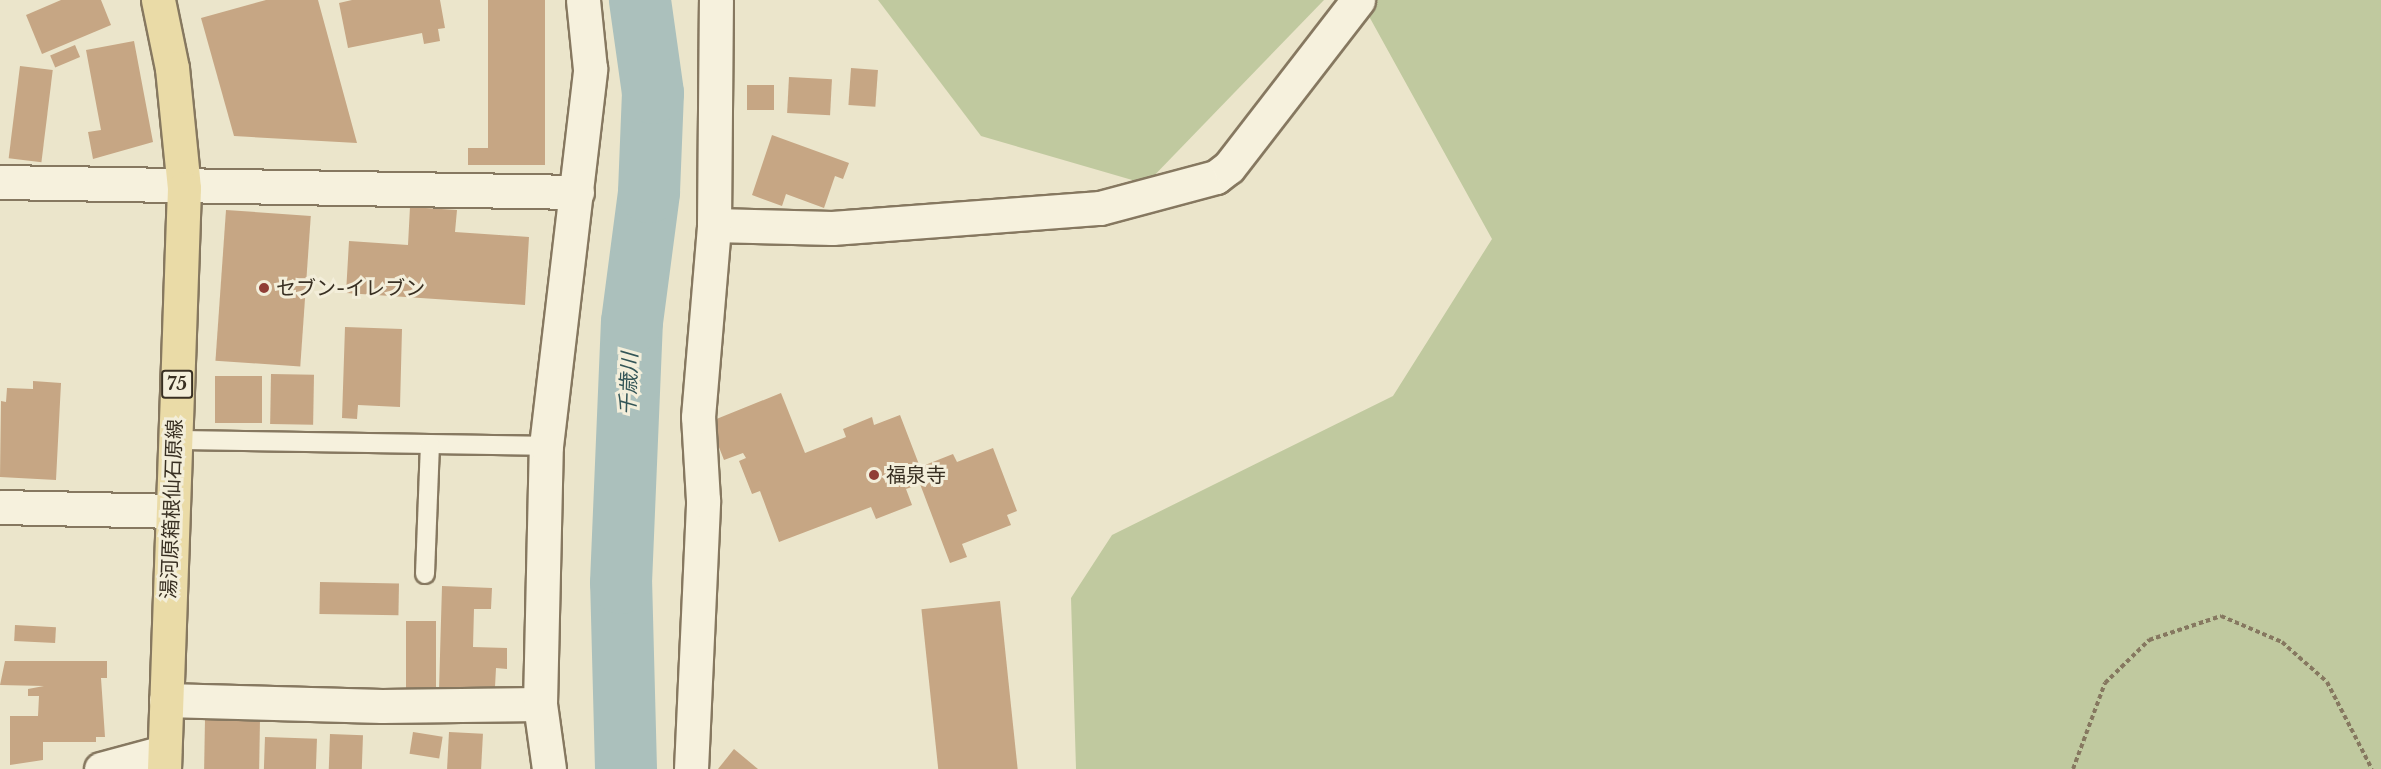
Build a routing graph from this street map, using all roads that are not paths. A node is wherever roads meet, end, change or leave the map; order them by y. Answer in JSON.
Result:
{"nodes":[{"id":1,"x":158,"y":0,"type":"edge"},
{"id":2,"x":583,"y":0,"type":"edge"},
{"id":3,"x":716,"y":0,"type":"edge"},
{"id":4,"x":1358,"y":0,"type":"edge"},
{"id":5,"x":0,"y":182,"type":"edge"},
{"id":6,"x":184,"y":188,"type":"junction"},
{"id":7,"x":578,"y":192,"type":"junction"},
{"id":8,"x":714,"y":225,"type":"junction"},
{"id":9,"x":175,"y":440,"type":"junction"},
{"id":10,"x":430,"y":445,"type":"junction"},
{"id":11,"x":546,"y":446,"type":"junction"},
{"id":12,"x":0,"y":507,"type":"edge"},
{"id":13,"x":172,"y":512,"type":"junction"},
{"id":14,"x":425,"y":574,"type":"dead end"},
{"id":15,"x":166,"y":700,"type":"junction"},
{"id":16,"x":540,"y":704,"type":"junction"},
{"id":17,"x":164,"y":761,"type":"edge"},
{"id":18,"x":101,"y":769,"type":"edge"},
{"id":19,"x":549,"y":769,"type":"edge"},
{"id":20,"x":691,"y":769,"type":"edge"}],
"edges":[{"from":1,"to":6,"type":"main road","name":"湯河原箱根仙石原線","number":"75"},
{"from":2,"to":7,"type":"street"},
{"from":3,"to":8,"type":"street"},
{"from":4,"to":8,"type":"street"},
{"from":5,"to":6,"type":"street"},
{"from":6,"to":7,"type":"street"},
{"from":6,"to":9,"type":"main road","name":"湯河原箱根仙石原線","number":"75"},
{"from":7,"to":11,"type":"street"},
{"from":8,"to":20,"type":"street"},
{"from":9,"to":10,"type":"lane"},
{"from":9,"to":13,"type":"main road","name":"湯河原箱根仙石原線","number":"75"},
{"from":10,"to":11,"type":"lane"},
{"from":10,"to":14,"type":"lane"},
{"from":11,"to":16,"type":"street"},
{"from":12,"to":13,"type":"street"},
{"from":13,"to":15,"type":"main road","name":"湯河原箱根仙石原線","number":"75"},
{"from":15,"to":16,"type":"street"},
{"from":15,"to":17,"type":"main road","name":"湯河原箱根仙石原線","number":"75"},
{"from":16,"to":19,"type":"street"},
{"from":17,"to":18,"type":"street"}]}
